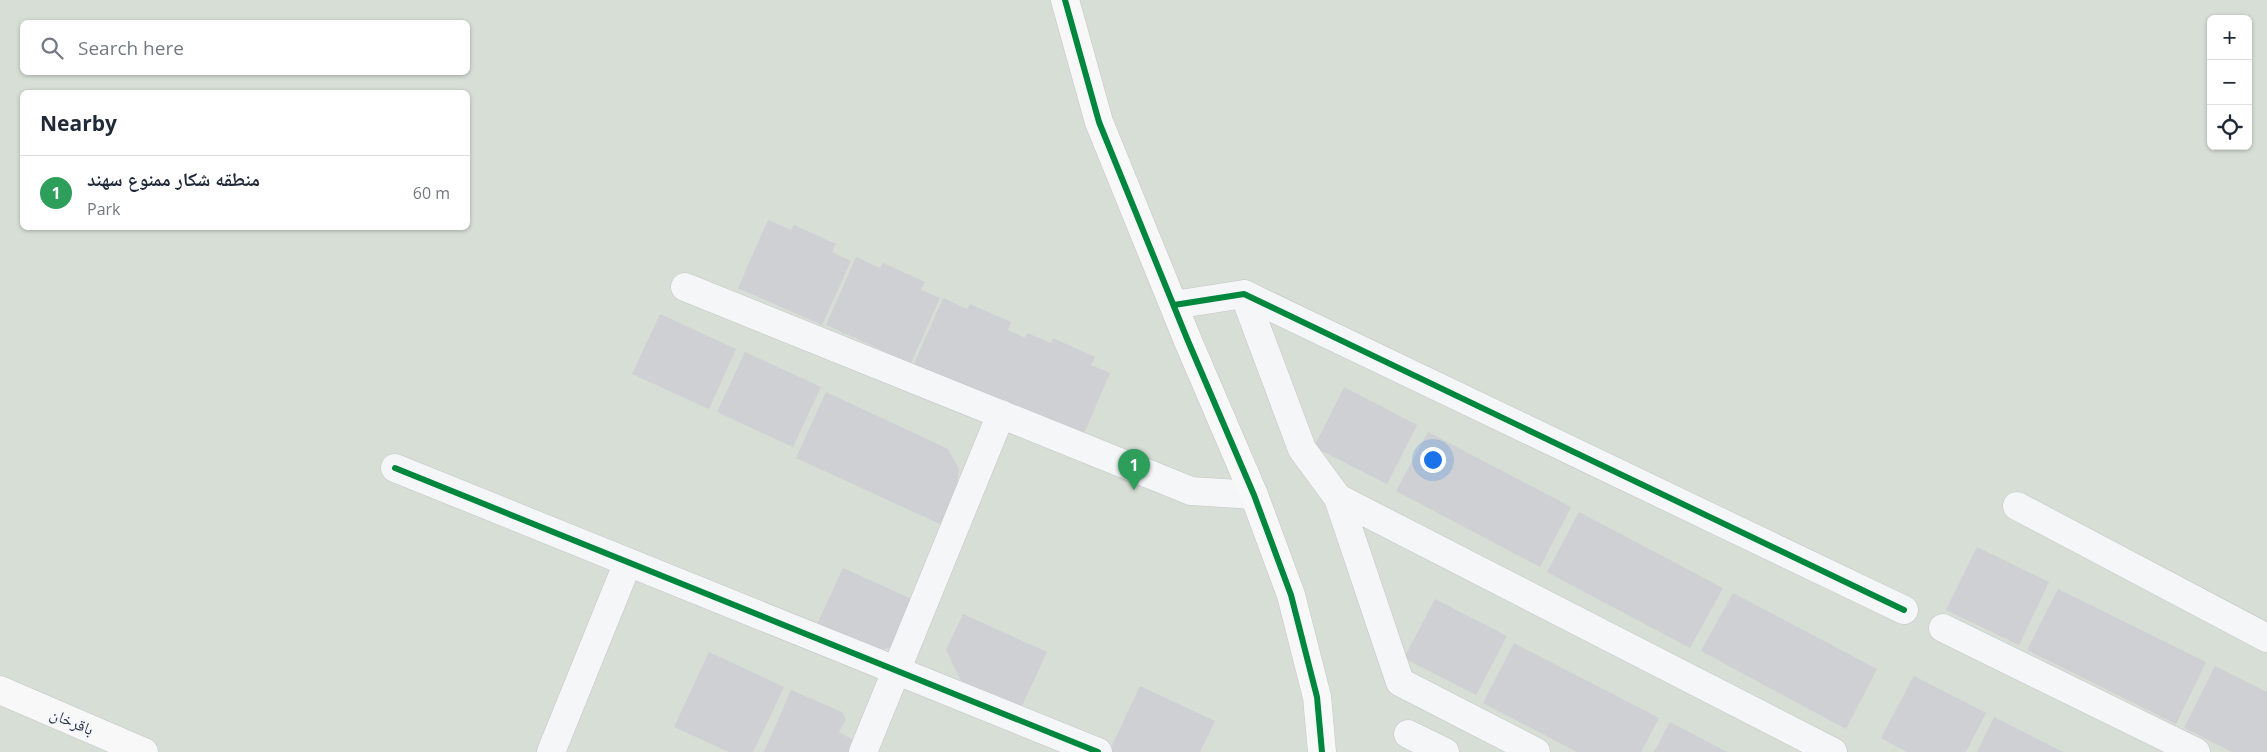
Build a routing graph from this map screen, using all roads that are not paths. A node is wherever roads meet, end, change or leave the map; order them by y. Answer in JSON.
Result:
{"nodes":[{"id":1,"x":1066,"y":0,"type":"edge"},
{"id":2,"x":685,"y":287,"type":"dead end"},
{"id":3,"x":1244,"y":294,"type":"junction"},
{"id":4,"x":1174,"y":306,"type":"junction"},
{"id":5,"x":1001,"y":414,"type":"junction"},
{"id":6,"x":395,"y":468,"type":"dead end"},
{"id":7,"x":1254,"y":495,"type":"junction"},
{"id":8,"x":1338,"y":498,"type":"junction"},
{"id":9,"x":2017,"y":506,"type":"dead end"},
{"id":10,"x":628,"y":562,"type":"junction"},
{"id":11,"x":1904,"y":610,"type":"dead end"},
{"id":12,"x":1943,"y":628,"type":"dead end"},
{"id":13,"x":2267,"y":638,"type":"edge"},
{"id":14,"x":896,"y":671,"type":"junction"},
{"id":15,"x":0,"y":690,"type":"edge"},
{"id":16,"x":144,"y":752,"type":"edge"},
{"id":17,"x":551,"y":752,"type":"edge"},
{"id":18,"x":863,"y":752,"type":"edge"},
{"id":19,"x":1098,"y":752,"type":"edge"},
{"id":20,"x":1322,"y":752,"type":"edge"},
{"id":21,"x":1410,"y":752,"type":"edge"},
{"id":22,"x":1445,"y":752,"type":"edge"},
{"id":23,"x":1536,"y":752,"type":"edge"},
{"id":24,"x":1833,"y":752,"type":"edge"},
{"id":25,"x":2196,"y":752,"type":"edge"}],
"edges":[{"from":1,"to":4,"type":"street"},
{"from":2,"to":5,"type":"street"},
{"from":3,"to":4,"type":"street"},
{"from":3,"to":8,"type":"street"},
{"from":3,"to":11,"type":"street"},
{"from":4,"to":7,"type":"street"},
{"from":5,"to":7,"type":"street"},
{"from":5,"to":14,"type":"street"},
{"from":6,"to":10,"type":"street"},
{"from":7,"to":20,"type":"street"},
{"from":8,"to":23,"type":"street"},
{"from":8,"to":24,"type":"street"},
{"from":9,"to":13,"type":"street"},
{"from":10,"to":14,"type":"street"},
{"from":10,"to":17,"type":"street"},
{"from":12,"to":25,"type":"street"},
{"from":14,"to":18,"type":"street"},
{"from":14,"to":19,"type":"street"},
{"from":15,"to":16,"type":"street","name":"باقرخان"},
{"from":21,"to":22,"type":"street"}]}
